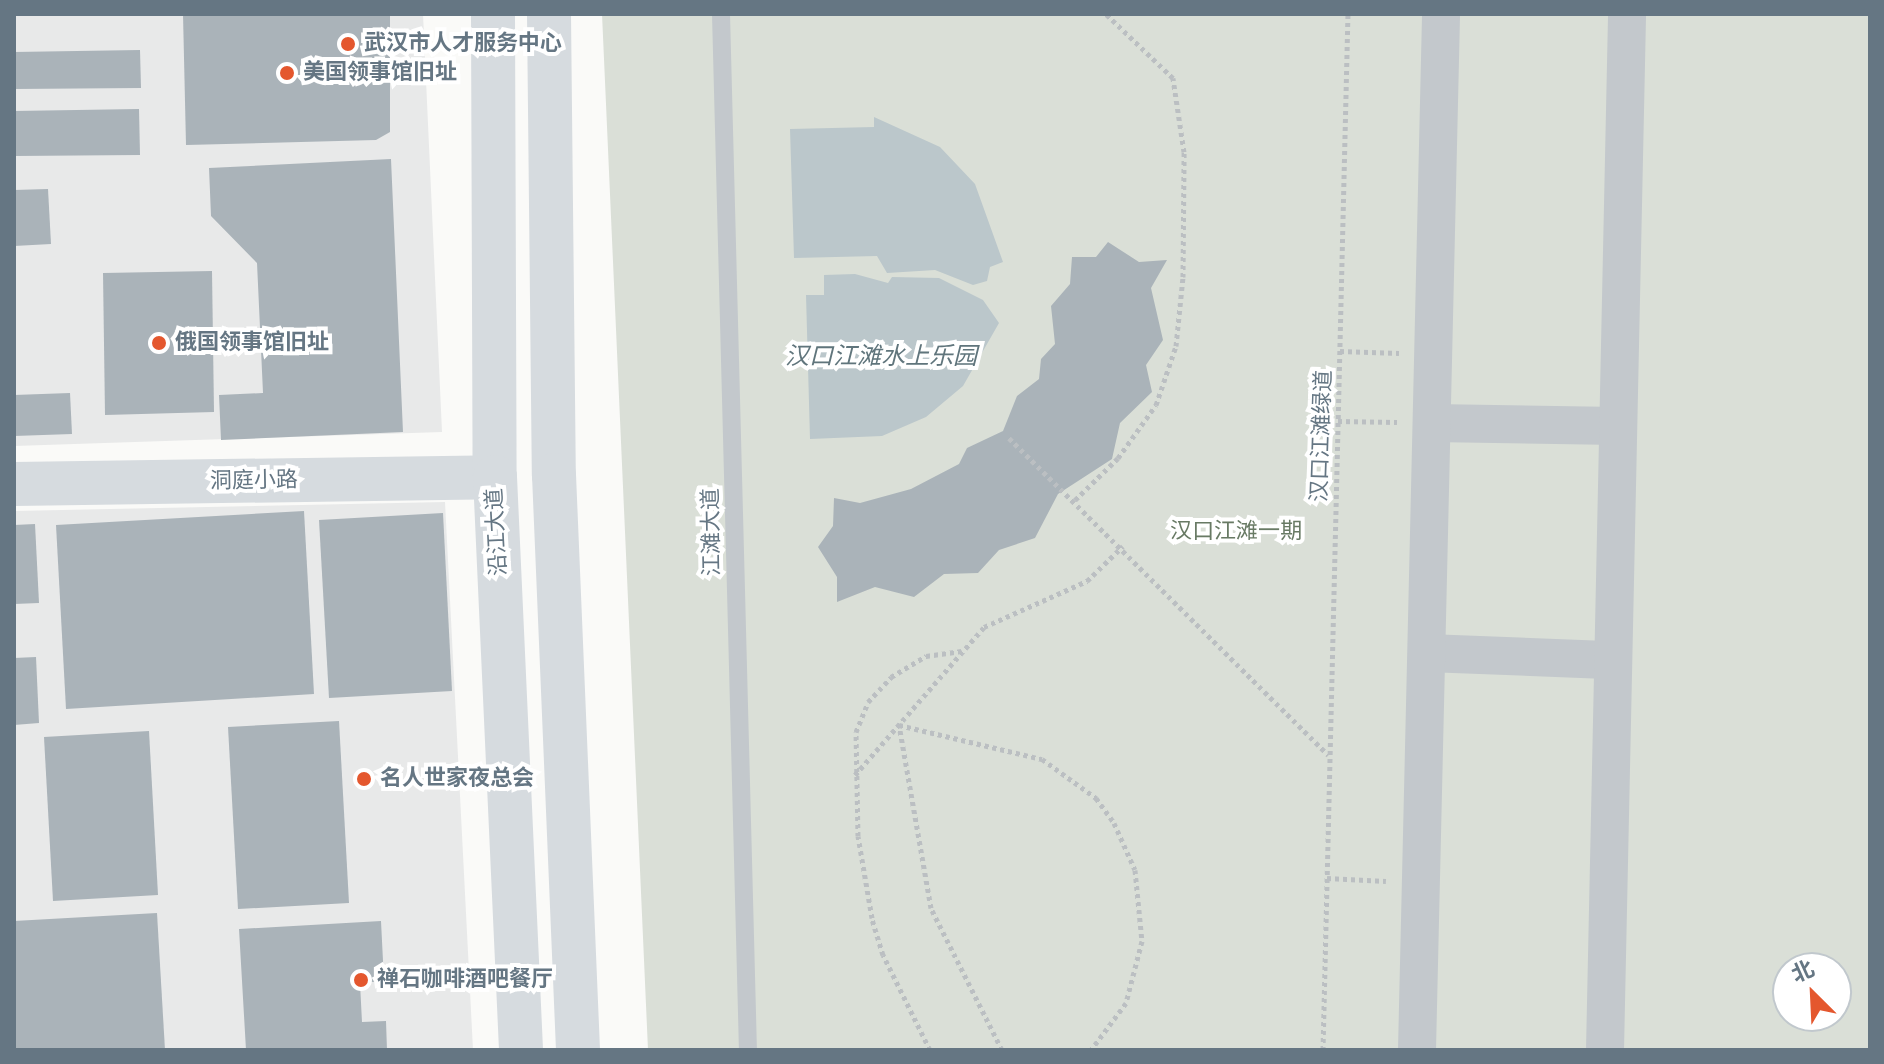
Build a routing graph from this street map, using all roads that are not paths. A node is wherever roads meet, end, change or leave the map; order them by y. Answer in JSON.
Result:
{"nodes":[{"id":1,"x":493,"y":14,"type":"edge"},
{"id":2,"x":549,"y":14,"type":"edge"},
{"id":3,"x":721,"y":14,"type":"edge"},
{"id":4,"x":1441,"y":14,"type":"edge"},
{"id":5,"x":1627,"y":14,"type":"edge"},
{"id":6,"x":1432,"y":423,"type":"junction"},
{"id":7,"x":1618,"y":426,"type":"junction"},
{"id":8,"x":495,"y":477,"type":"junction"},
{"id":9,"x":14,"y":484,"type":"edge"},
{"id":10,"x":1427,"y":653,"type":"junction"},
{"id":11,"x":1613,"y":660,"type":"junction"},
{"id":12,"x":521,"y":1050,"type":"edge"},
{"id":13,"x":578,"y":1050,"type":"edge"},
{"id":14,"x":748,"y":1050,"type":"edge"},
{"id":15,"x":1417,"y":1050,"type":"edge"},
{"id":16,"x":1605,"y":1050,"type":"edge"}],
"edges":[{"from":1,"to":8,"type":"main road","name":"沿江大道"},
{"from":2,"to":13,"type":"main road"},
{"from":3,"to":14,"type":"lane","name":"江滩大道"},
{"from":4,"to":6,"type":"street"},
{"from":5,"to":7,"type":"street"},
{"from":6,"to":7,"type":"street"},
{"from":6,"to":10,"type":"street"},
{"from":7,"to":11,"type":"street"},
{"from":8,"to":9,"type":"main road","name":"洞庭小路"},
{"from":8,"to":12,"type":"main road","name":"沿江大道"},
{"from":10,"to":11,"type":"street"},
{"from":10,"to":15,"type":"street"},
{"from":11,"to":16,"type":"street"}]}
